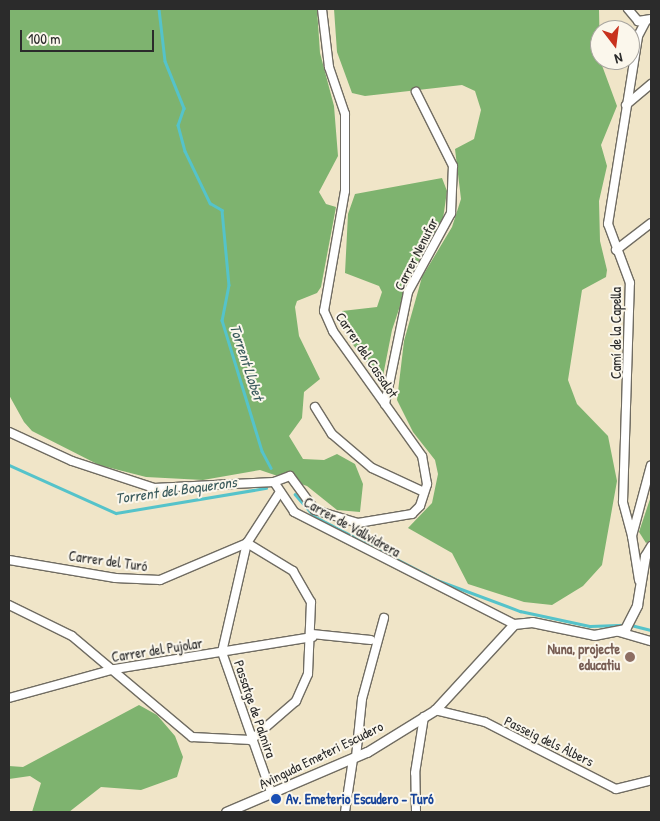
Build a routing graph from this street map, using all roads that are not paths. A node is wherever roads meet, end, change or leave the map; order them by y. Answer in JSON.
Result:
{"nodes":[{"id":1,"x":322,"y":9,"type":"edge"},
{"id":2,"x":628,"y":9,"type":"edge"},
{"id":3,"x":649,"y":20,"type":"edge"},
{"id":4,"x":651,"y":84,"type":"edge"},
{"id":5,"x":416,"y":92,"type":"dead end"},
{"id":6,"x":626,"y":105,"type":"junction"},
{"id":7,"x":651,"y":223,"type":"edge"},
{"id":8,"x":616,"y":250,"type":"junction"},
{"id":9,"x":385,"y":404,"type":"junction"},
{"id":10,"x":315,"y":407,"type":"dead end"},
{"id":11,"x":9,"y":432,"type":"edge"},
{"id":12,"x":651,"y":465,"type":"edge"},
{"id":13,"x":274,"y":482,"type":"junction"},
{"id":14,"x":280,"y":492,"type":"junction"},
{"id":15,"x":424,"y":492,"type":"junction"},
{"id":16,"x":632,"y":536,"type":"junction"},
{"id":17,"x":247,"y":543,"type":"junction"},
{"id":18,"x":651,"y":546,"type":"edge"},
{"id":19,"x":9,"y":560,"type":"edge"},
{"id":20,"x":640,"y":585,"type":"junction"},
{"id":21,"x":9,"y":605,"type":"edge"},
{"id":22,"x":384,"y":618,"type":"dead end"},
{"id":23,"x":514,"y":624,"type":"junction"},
{"id":24,"x":624,"y":628,"type":"junction"},
{"id":25,"x":312,"y":636,"type":"junction"},
{"id":26,"x":371,"y":640,"type":"dead end"},
{"id":27,"x":651,"y":641,"type":"edge"},
{"id":28,"x":222,"y":652,"type":"junction"},
{"id":29,"x":115,"y":669,"type":"junction"},
{"id":30,"x":9,"y":698,"type":"edge"},
{"id":31,"x":435,"y":710,"type":"junction"},
{"id":32,"x":424,"y":717,"type":"junction"},
{"id":33,"x":251,"y":740,"type":"junction"},
{"id":34,"x":354,"y":758,"type":"junction"},
{"id":35,"x":651,"y":780,"type":"edge"},
{"id":36,"x":272,"y":795,"type":"junction"},
{"id":37,"x":226,"y":812,"type":"edge"},
{"id":38,"x":345,"y":812,"type":"edge"},
{"id":39,"x":416,"y":812,"type":"edge"}],
"edges":[{"from":1,"to":9,"type":"street","name":"Carrer del Cassalot"},
{"from":2,"to":3,"type":"street"},
{"from":3,"to":6,"type":"street","name":"Camí de la Capella"},
{"from":4,"to":6,"type":"street"},
{"from":5,"to":9,"type":"street","name":"Carrer Nenufar"},
{"from":6,"to":8,"type":"street","name":"Camí de la Capella"},
{"from":7,"to":8,"type":"street"},
{"from":8,"to":16,"type":"street","name":"Camí de la Capella"},
{"from":9,"to":15,"type":"street","name":"Carrer del Cassalot"},
{"from":10,"to":15,"type":"street"},
{"from":11,"to":13,"type":"street"},
{"from":12,"to":16,"type":"street"},
{"from":13,"to":14,"type":"street","name":"Carrer de Vallvidrera"},
{"from":13,"to":15,"type":"street"},
{"from":14,"to":17,"type":"street","name":"Passatge de Palmira"},
{"from":14,"to":23,"type":"street","name":"Carrer de Vallvidrera"},
{"from":16,"to":20,"type":"street","name":"Camí de la Capella"},
{"from":17,"to":19,"type":"street","name":"Carrer del Turó"},
{"from":17,"to":25,"type":"street"},
{"from":17,"to":28,"type":"street","name":"Passatge de Palmira"},
{"from":18,"to":20,"type":"street"},
{"from":20,"to":24,"type":"street"},
{"from":21,"to":29,"type":"street"},
{"from":22,"to":34,"type":"street"},
{"from":23,"to":24,"type":"street"},
{"from":23,"to":31,"type":"street","name":"Avinguda Emeteri Escudero"},
{"from":24,"to":27,"type":"street"},
{"from":25,"to":26,"type":"street","name":"Carrer del Pujolar"},
{"from":25,"to":28,"type":"street","name":"Carrer del Pujolar"},
{"from":25,"to":33,"type":"street"},
{"from":28,"to":29,"type":"street","name":"Carrer del Pujolar"},
{"from":28,"to":33,"type":"street","name":"Passatge de Palmira"},
{"from":29,"to":30,"type":"street","name":"Carrer del Pujolar"},
{"from":29,"to":33,"type":"street"},
{"from":31,"to":32,"type":"street","name":"Avinguda Emeteri Escudero"},
{"from":31,"to":35,"type":"street","name":"Passeig dels Àlbers"},
{"from":32,"to":34,"type":"street","name":"Avinguda Emeteri Escudero"},
{"from":32,"to":39,"type":"street"},
{"from":33,"to":36,"type":"street","name":"Passatge de Palmira"},
{"from":34,"to":36,"type":"street","name":"Avinguda Emeteri Escudero"},
{"from":34,"to":38,"type":"street"},
{"from":36,"to":37,"type":"street","name":"Avinguda Emeteri Escudero"}]}
